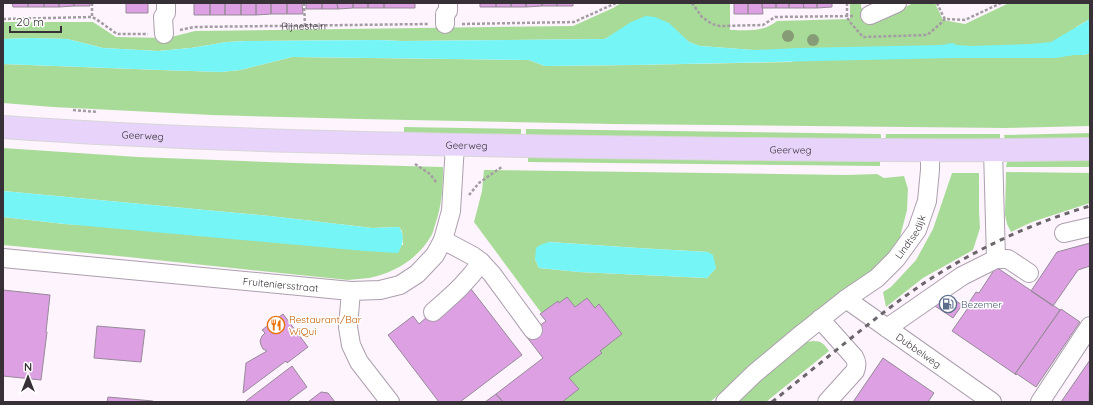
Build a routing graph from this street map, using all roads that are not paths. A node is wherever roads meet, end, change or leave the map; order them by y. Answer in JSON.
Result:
{"nodes":[{"id":1,"x":897,"y":3,"type":"edge"},
{"id":2,"x":166,"y":8,"type":"edge"},
{"id":3,"x":870,"y":16,"type":"road end"},
{"id":4,"x":164,"y":34,"type":"road end"},
{"id":5,"x":3,"y":127,"type":"edge"},
{"id":6,"x":455,"y":145,"type":"junction"},
{"id":7,"x":1090,"y":149,"type":"edge"},
{"id":8,"x":930,"y":150,"type":"junction"},
{"id":9,"x":993,"y":150,"type":"junction"},
{"id":10,"x":1090,"y":227,"type":"edge"},
{"id":11,"x":1064,"y":233,"type":"dead end"},
{"id":12,"x":442,"y":240,"type":"junction"},
{"id":13,"x":3,"y":258,"type":"edge"},
{"id":14,"x":996,"y":258,"type":"junction"},
{"id":15,"x":481,"y":262,"type":"junction"},
{"id":16,"x":1029,"y":273,"type":"dead end"},
{"id":17,"x":351,"y":290,"type":"junction"},
{"id":18,"x":846,"y":299,"type":"junction"},
{"id":19,"x":432,"y":312,"type":"dead end"},
{"id":20,"x":820,"y":319,"type":"junction"},
{"id":21,"x":1090,"y":326,"type":"edge"},
{"id":22,"x":887,"y":328,"type":"junction"},
{"id":23,"x":533,"y":330,"type":"dead end"},
{"id":24,"x":390,"y":402,"type":"edge"},
{"id":25,"x":725,"y":402,"type":"edge"},
{"id":26,"x":826,"y":402,"type":"edge"},
{"id":27,"x":992,"y":402,"type":"edge"},
{"id":28,"x":1040,"y":402,"type":"edge"}],
"edges":[{"from":1,"to":3,"type":"street"},
{"from":2,"to":4,"type":"street"},
{"from":5,"to":6,"type":"main road","name":"Geerweg"},
{"from":6,"to":8,"type":"main road","name":"Geerweg"},
{"from":6,"to":12,"type":"street","name":"Fruiteniersstraat"},
{"from":7,"to":9,"type":"main road"},
{"from":8,"to":9,"type":"main road"},
{"from":8,"to":18,"type":"street","name":"Lindtsedijk"},
{"from":9,"to":14,"type":"street"},
{"from":10,"to":11,"type":"street"},
{"from":12,"to":15,"type":"street"},
{"from":12,"to":17,"type":"street","name":"Fruiteniersstraat"},
{"from":13,"to":17,"type":"street","name":"Fruiteniersstraat"},
{"from":14,"to":16,"type":"street"},
{"from":14,"to":22,"type":"street"},
{"from":15,"to":19,"type":"street"},
{"from":15,"to":23,"type":"street"},
{"from":17,"to":24,"type":"street"},
{"from":18,"to":20,"type":"street","name":"Lindtsedijk"},
{"from":18,"to":22,"type":"street","name":"Dubbelweg"},
{"from":20,"to":25,"type":"street","name":"Lindtsedijk"},
{"from":20,"to":26,"type":"street"},
{"from":21,"to":28,"type":"street"},
{"from":22,"to":27,"type":"street","name":"Dubbelweg"}]}
